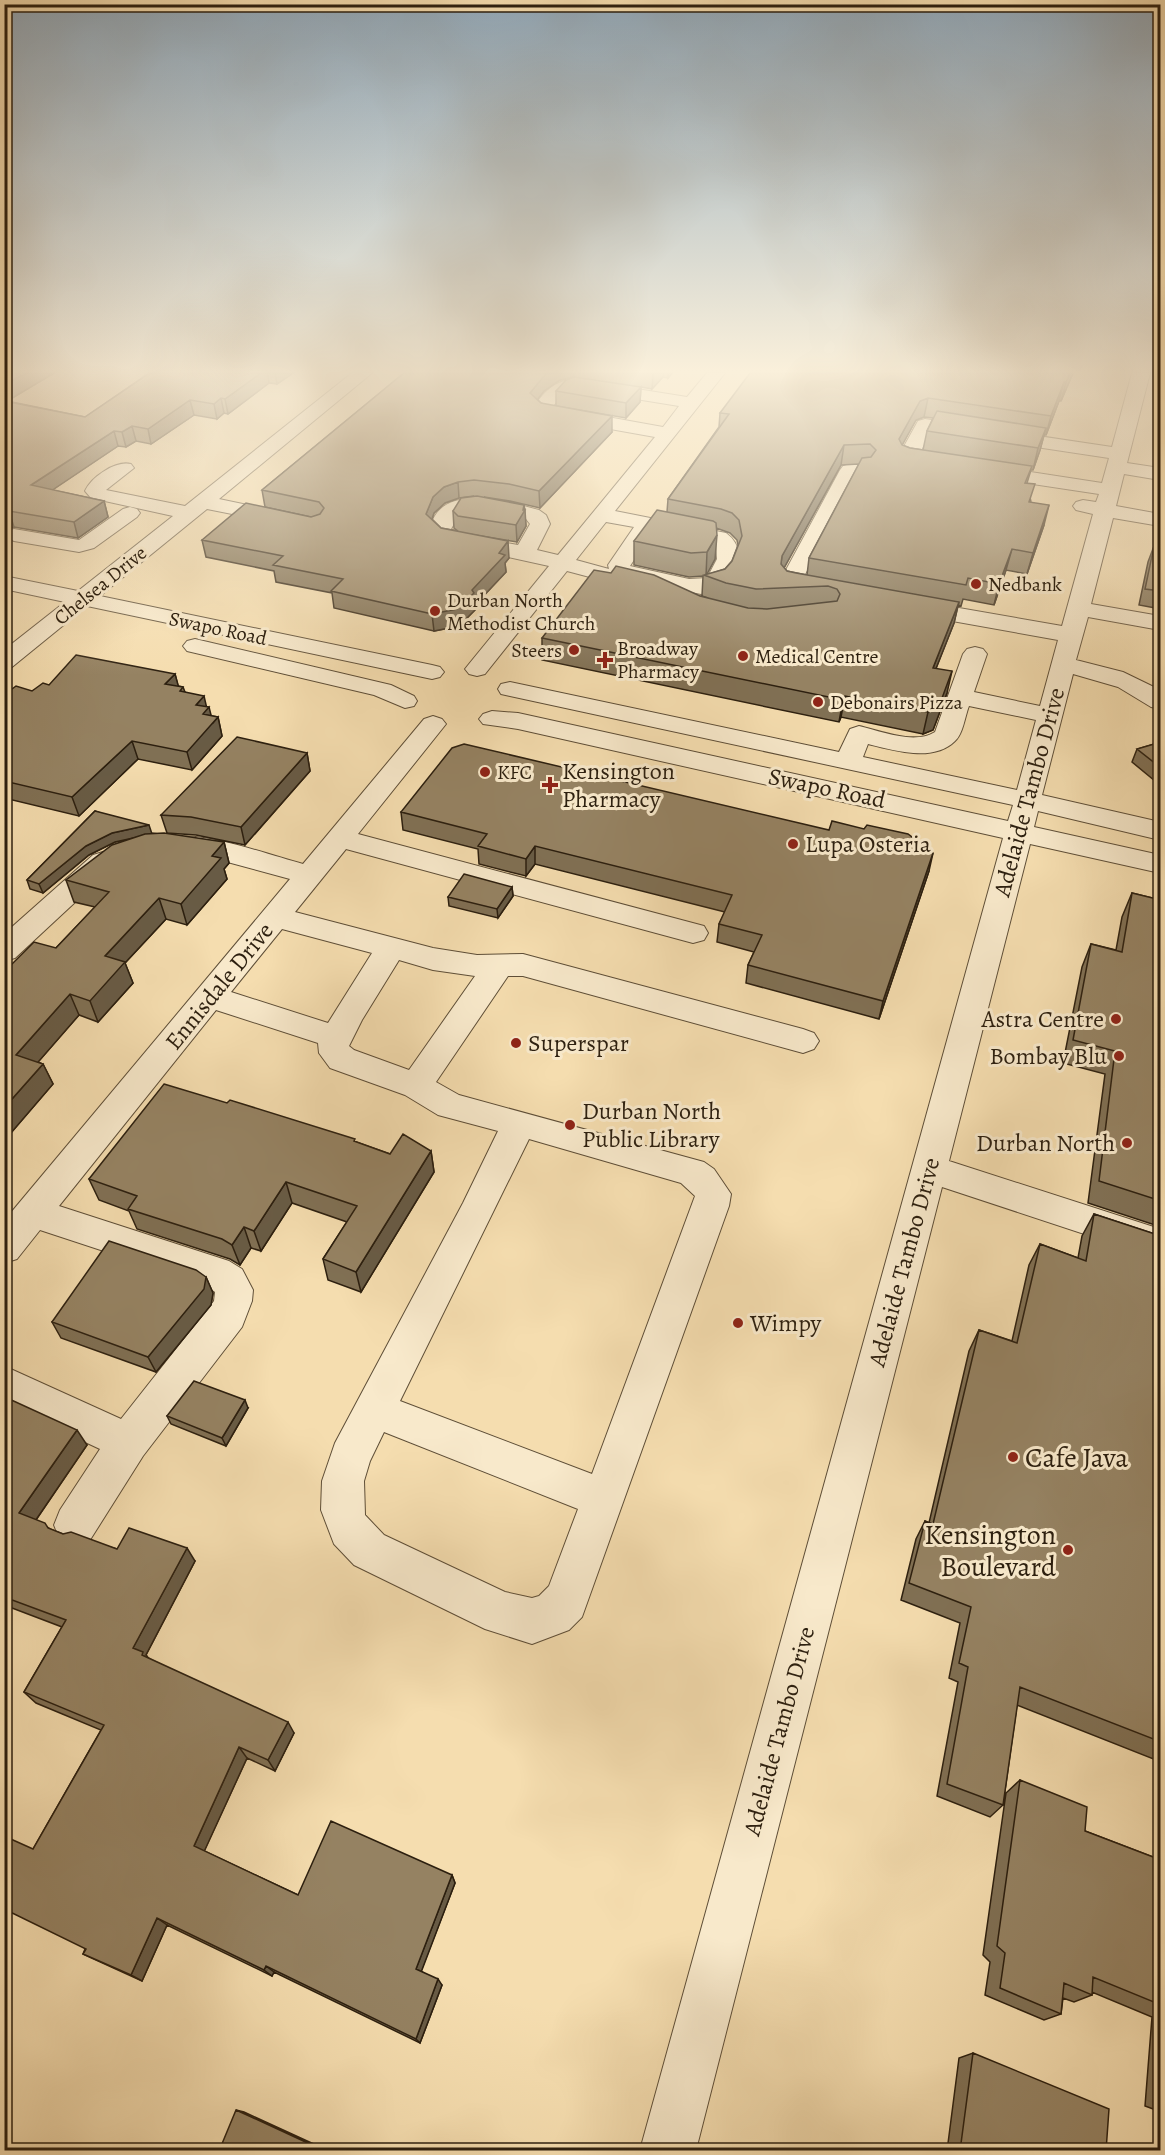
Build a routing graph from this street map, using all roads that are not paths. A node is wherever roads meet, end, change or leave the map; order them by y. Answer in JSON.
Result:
{"nodes":[{"id":1,"x":116,"y":474,"type":"edge"},
{"id":2,"x":239,"y":474,"type":"edge"},
{"id":3,"x":634,"y":474,"type":"edge"},
{"id":4,"x":849,"y":474,"type":"edge"},
{"id":5,"x":1000,"y":474,"type":"edge"},
{"id":6,"x":1037,"y":474,"type":"edge"},
{"id":7,"x":1114,"y":474,"type":"edge"},
{"id":8,"x":1035,"y":479,"type":"junction"},
{"id":9,"x":930,"y":482,"type":"edge"},
{"id":10,"x":1043,"y":499,"type":"dead end"},
{"id":11,"x":1107,"y":500,"type":"junction"},
{"id":12,"x":1063,"y":503,"type":"dead end"},
{"id":13,"x":107,"y":509,"type":"dead end"},
{"id":14,"x":130,"y":513,"type":"junction"},
{"id":15,"x":190,"y":513,"type":"junction"},
{"id":16,"x":601,"y":515,"type":"junction"},
{"id":17,"x":1161,"y":520,"type":"edge"},
{"id":18,"x":303,"y":522,"type":"edge"},
{"id":19,"x":648,"y":523,"type":"junction"},
{"id":20,"x":14,"y":535,"type":"edge"},
{"id":21,"x":525,"y":552,"type":"dead end"},
{"id":22,"x":561,"y":565,"type":"junction"},
{"id":23,"x":4,"y":582,"type":"edge"},
{"id":24,"x":847,"y":595,"type":"edge"},
{"id":25,"x":83,"y":599,"type":"junction"},
{"id":26,"x":4,"y":602,"type":"edge"},
{"id":27,"x":891,"y":603,"type":"edge"},
{"id":28,"x":1079,"y":604,"type":"junction"},
{"id":29,"x":698,"y":606,"type":"edge"},
{"id":30,"x":1161,"y":614,"type":"edge"},
{"id":31,"x":63,"y":615,"type":"junction"},
{"id":32,"x":1161,"y":623,"type":"edge"},
{"id":33,"x":1071,"y":635,"type":"junction"},
{"id":34,"x":975,"y":654,"type":"dead end"},
{"id":35,"x":4,"y":662,"type":"edge"},
{"id":36,"x":1063,"y":664,"type":"junction"},
{"id":37,"x":477,"y":669,"type":"junction"},
{"id":38,"x":432,"y":672,"type":"junction"},
{"id":39,"x":510,"y":689,"type":"junction"},
{"id":40,"x":960,"y":698,"type":"junction"},
{"id":41,"x":405,"y":701,"type":"junction"},
{"id":42,"x":1161,"y":702,"type":"edge"},
{"id":43,"x":1049,"y":716,"type":"junction"},
{"id":44,"x":463,"y":724,"type":"junction"},
{"id":45,"x":848,"y":762,"type":"junction"},
{"id":46,"x":1027,"y":800,"type":"junction"},
{"id":47,"x":1019,"y":831,"type":"junction"},
{"id":48,"x":1161,"y":831,"type":"edge"},
{"id":49,"x":339,"y":838,"type":"junction"},
{"id":50,"x":1161,"y":864,"type":"edge"},
{"id":51,"x":309,"y":875,"type":"junction"},
{"id":52,"x":275,"y":917,"type":"junction"},
{"id":53,"x":693,"y":933,"type":"dead end"},
{"id":54,"x":391,"y":948,"type":"junction"},
{"id":55,"x":4,"y":951,"type":"edge"},
{"id":56,"x":500,"y":964,"type":"junction"},
{"id":57,"x":210,"y":997,"type":"junction"},
{"id":58,"x":336,"y":1037,"type":"junction"},
{"id":59,"x":803,"y":1041,"type":"dead end"},
{"id":60,"x":417,"y":1086,"type":"junction"},
{"id":61,"x":519,"y":1123,"type":"junction"},
{"id":62,"x":929,"y":1169,"type":"junction"},
{"id":63,"x":33,"y":1213,"type":"junction"},
{"id":64,"x":1161,"y":1244,"type":"edge"},
{"id":65,"x":4,"y":1248,"type":"edge"},
{"id":66,"x":4,"y":1384,"type":"edge"},
{"id":67,"x":375,"y":1410,"type":"junction"},
{"id":68,"x":128,"y":1442,"type":"junction"},
{"id":69,"x":604,"y":1499,"type":"junction"},
{"id":70,"x":75,"y":1525,"type":"dead end"},
{"id":71,"x":668,"y":2151,"type":"edge"}],
"edges":[{"from":1,"to":15,"type":"street"},
{"from":2,"to":15,"type":"street","name":"Chelsea Drive"},
{"from":3,"to":16,"type":"street"},
{"from":4,"to":24,"type":"street"},
{"from":5,"to":8,"type":"street"},
{"from":6,"to":8,"type":"street"},
{"from":7,"to":11,"type":"street","name":"Adelaide Tambo Drive"},
{"from":8,"to":11,"type":"street"},
{"from":9,"to":10,"type":"street"},
{"from":11,"to":12,"type":"street"},
{"from":11,"to":17,"type":"street"},
{"from":11,"to":28,"type":"street","name":"Adelaide Tambo Drive"},
{"from":13,"to":14,"type":"street"},
{"from":14,"to":15,"type":"street"},
{"from":14,"to":20,"type":"street"},
{"from":15,"to":18,"type":"street"},
{"from":15,"to":25,"type":"street","name":"Chelsea Drive"},
{"from":16,"to":19,"type":"street"},
{"from":16,"to":22,"type":"street"},
{"from":19,"to":19,"type":"street"},
{"from":21,"to":22,"type":"street"},
{"from":22,"to":29,"type":"street"},
{"from":22,"to":37,"type":"street"},
{"from":23,"to":25,"type":"street","name":"Swapo Road"},
{"from":25,"to":31,"type":"street","name":"Chelsea Drive"},
{"from":25,"to":38,"type":"street","name":"Swapo Road"},
{"from":26,"to":31,"type":"street","name":"Swapo Road"},
{"from":27,"to":33,"type":"street"},
{"from":28,"to":30,"type":"street"},
{"from":28,"to":32,"type":"street"},
{"from":28,"to":33,"type":"street","name":"Adelaide Tambo Drive"},
{"from":31,"to":35,"type":"street","name":"Chelsea Drive"},
{"from":31,"to":41,"type":"street","name":"Swapo Road"},
{"from":33,"to":36,"type":"street","name":"Adelaide Tambo Drive"},
{"from":34,"to":40,"type":"street"},
{"from":36,"to":42,"type":"street"},
{"from":36,"to":43,"type":"street","name":"Adelaide Tambo Drive"},
{"from":37,"to":38,"type":"street"},
{"from":37,"to":39,"type":"street"},
{"from":38,"to":41,"type":"street"},
{"from":39,"to":44,"type":"street","name":"Ennisdale Drive"},
{"from":39,"to":45,"type":"street","name":"Swapo Road"},
{"from":40,"to":43,"type":"street"},
{"from":40,"to":45,"type":"street"},
{"from":41,"to":44,"type":"street"},
{"from":43,"to":46,"type":"street","name":"Adelaide Tambo Drive"},
{"from":44,"to":47,"type":"street","name":"Swapo Road"},
{"from":44,"to":49,"type":"street","name":"Ennisdale Drive"},
{"from":45,"to":46,"type":"street","name":"Swapo Road"},
{"from":46,"to":47,"type":"street","name":"Adelaide Tambo Drive"},
{"from":46,"to":48,"type":"street","name":"Swapo Road"},
{"from":47,"to":50,"type":"street","name":"Swapo Road"},
{"from":47,"to":62,"type":"street","name":"Adelaide Tambo Drive"},
{"from":49,"to":51,"type":"street","name":"Ennisdale Drive"},
{"from":49,"to":53,"type":"street"},
{"from":51,"to":52,"type":"street","name":"Ennisdale Drive"},
{"from":51,"to":55,"type":"street"},
{"from":52,"to":54,"type":"street"},
{"from":52,"to":57,"type":"street","name":"Ennisdale Drive"},
{"from":54,"to":56,"type":"street"},
{"from":54,"to":58,"type":"street"},
{"from":56,"to":59,"type":"street"},
{"from":56,"to":60,"type":"street"},
{"from":57,"to":58,"type":"street"},
{"from":57,"to":63,"type":"street","name":"Ennisdale Drive"},
{"from":58,"to":60,"type":"street"},
{"from":60,"to":61,"type":"street"},
{"from":61,"to":67,"type":"street"},
{"from":61,"to":69,"type":"street"},
{"from":62,"to":64,"type":"street"},
{"from":62,"to":71,"type":"street","name":"Adelaide Tambo Drive"},
{"from":63,"to":65,"type":"street","name":"Ennisdale Drive"},
{"from":63,"to":68,"type":"street"},
{"from":66,"to":68,"type":"street"},
{"from":67,"to":69,"type":"street"},
{"from":67,"to":69,"type":"street"},
{"from":68,"to":70,"type":"street"}]}
